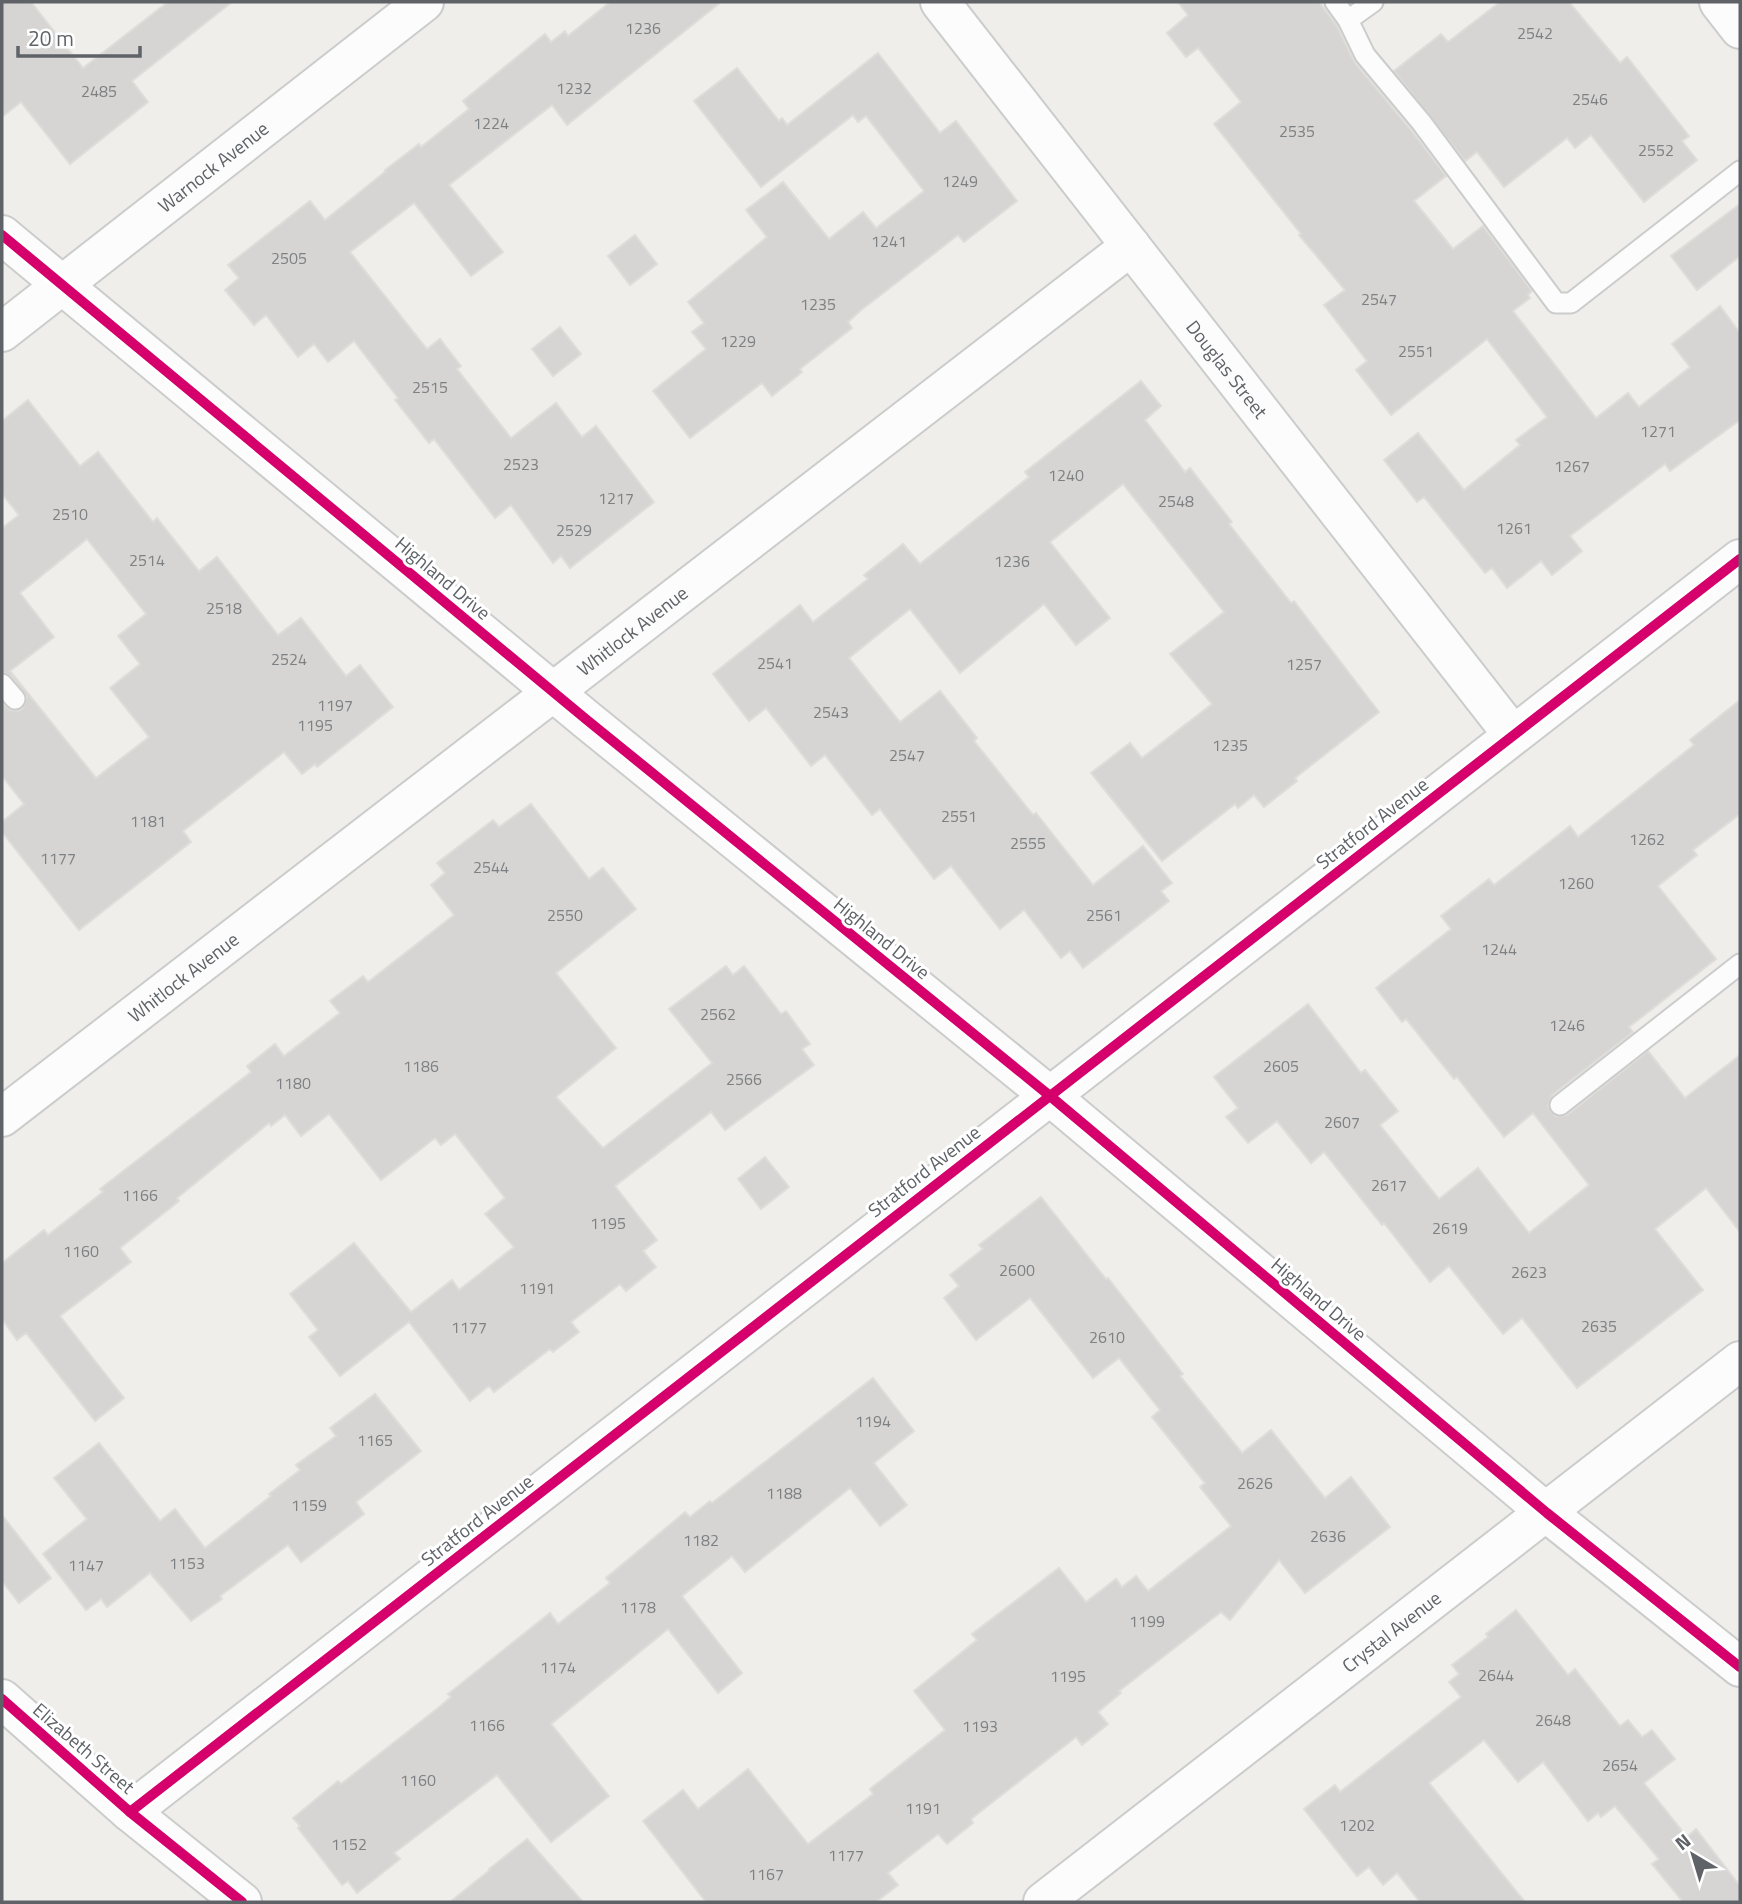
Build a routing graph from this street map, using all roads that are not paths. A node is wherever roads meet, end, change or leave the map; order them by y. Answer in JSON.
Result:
{"nodes":[{"id":1,"x":424,"y":2,"type":"edge"},
{"id":2,"x":940,"y":2,"type":"edge"},
{"id":3,"x":1335,"y":2,"type":"edge"},
{"id":4,"x":1373,"y":2,"type":"edge"},
{"id":5,"x":1719,"y":2,"type":"edge"},
{"id":6,"x":1348,"y":20,"type":"junction"},
{"id":7,"x":1740,"y":29,"type":"edge"},
{"id":8,"x":1740,"y":172,"type":"edge"},
{"id":9,"x":2,"y":235,"type":"edge"},
{"id":10,"x":1131,"y":246,"type":"junction"},
{"id":11,"x":63,"y":284,"type":"junction"},
{"id":12,"x":2,"y":332,"type":"edge"},
{"id":13,"x":1740,"y":559,"type":"edge"},
{"id":14,"x":551,"y":691,"type":"junction"},
{"id":15,"x":1513,"y":735,"type":"junction"},
{"id":16,"x":1740,"y":964,"type":"edge"},
{"id":17,"x":1049,"y":1096,"type":"junction"},
{"id":18,"x":1560,"y":1105,"type":"dead end"},
{"id":19,"x":2,"y":1117,"type":"edge"},
{"id":20,"x":1740,"y":1361,"type":"edge"},
{"id":21,"x":1547,"y":1513,"type":"junction"},
{"id":22,"x":1740,"y":1667,"type":"edge"},
{"id":23,"x":2,"y":1699,"type":"edge"},
{"id":24,"x":130,"y":1812,"type":"junction"},
{"id":25,"x":242,"y":1902,"type":"edge"},
{"id":26,"x":1043,"y":1902,"type":"edge"}],
"edges":[{"from":1,"to":11,"type":"street","name":"Warnock Avenue"},
{"from":2,"to":10,"type":"street","name":"Douglas Street"},
{"from":3,"to":6,"type":"lane"},
{"from":4,"to":6,"type":"lane"},
{"from":5,"to":7,"type":"street"},
{"from":6,"to":8,"type":"lane"},
{"from":9,"to":11,"type":"street","name":"Highland Drive"},
{"from":10,"to":14,"type":"street","name":"Whitlock Avenue"},
{"from":10,"to":15,"type":"street","name":"Douglas Street"},
{"from":11,"to":12,"type":"street","name":"Warnock Avenue"},
{"from":11,"to":14,"type":"street","name":"Highland Drive"},
{"from":13,"to":15,"type":"street","name":"Stratford Avenue"},
{"from":14,"to":17,"type":"street","name":"Highland Drive"},
{"from":14,"to":19,"type":"street","name":"Whitlock Avenue"},
{"from":15,"to":17,"type":"street","name":"Stratford Avenue"},
{"from":16,"to":18,"type":"lane"},
{"from":17,"to":21,"type":"street","name":"Highland Drive"},
{"from":17,"to":24,"type":"street","name":"Stratford Avenue"},
{"from":20,"to":21,"type":"street","name":"Crystal Avenue"},
{"from":21,"to":22,"type":"street","name":"Highland Drive"},
{"from":21,"to":26,"type":"street","name":"Crystal Avenue"},
{"from":23,"to":24,"type":"street","name":"Elizabeth Street"},
{"from":24,"to":25,"type":"street","name":"Elizabeth Street"}]}
